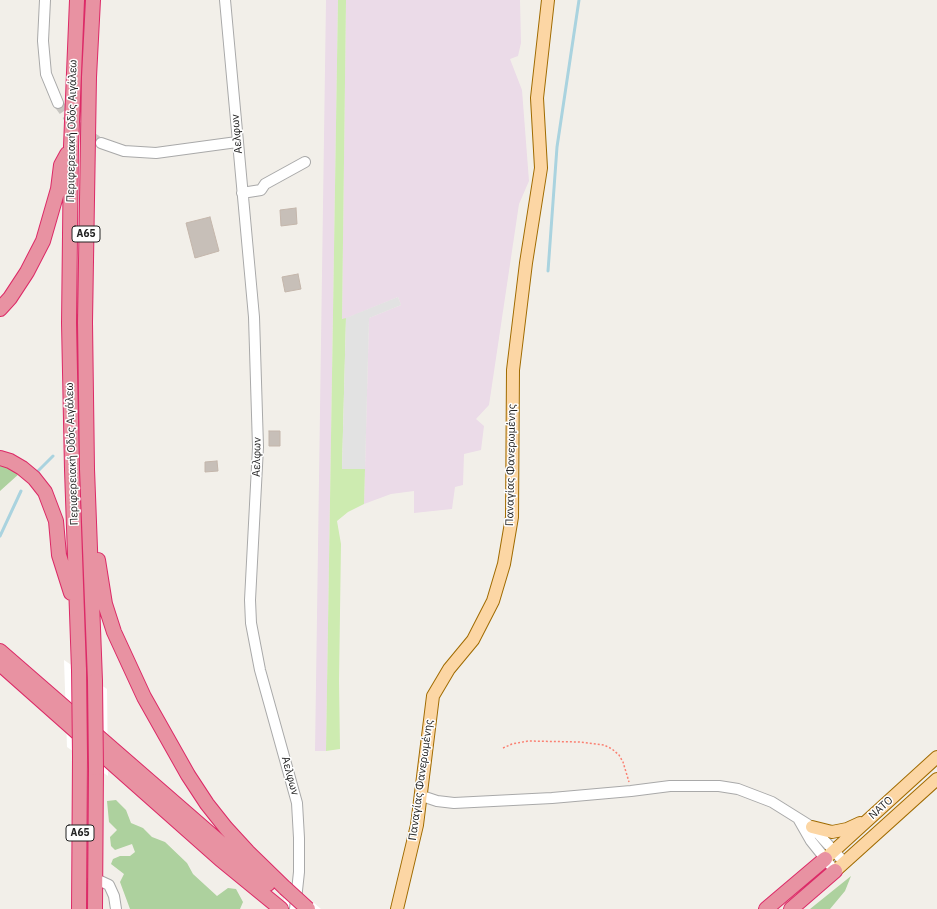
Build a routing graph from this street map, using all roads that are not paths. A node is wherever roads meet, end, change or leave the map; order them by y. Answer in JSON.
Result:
{"nodes":[{"id":1,"x":45,"y":0,"type":"edge"},
{"id":2,"x":77,"y":0,"type":"edge"},
{"id":3,"x":93,"y":0,"type":"edge"},
{"id":4,"x":225,"y":0,"type":"edge"},
{"id":5,"x":548,"y":0,"type":"edge"},
{"id":6,"x":58,"y":103,"type":"tunnel mouth"},
{"id":7,"x":238,"y":142,"type":"junction"},
{"id":8,"x":101,"y":143,"type":"tunnel mouth"},
{"id":9,"x":71,"y":146,"type":"junction"},
{"id":10,"x":305,"y":162,"type":"dead end"},
{"id":11,"x":242,"y":193,"type":"junction"},
{"id":12,"x":0,"y":309,"type":"edge"},
{"id":13,"x":0,"y":458,"type":"edge"},
{"id":14,"x":90,"y":538,"type":"junction"},
{"id":15,"x":77,"y":608,"type":"junction"},
{"id":16,"x":0,"y":651,"type":"edge"},
{"id":17,"x":0,"y":664,"type":"edge"},
{"id":18,"x":937,"y":757,"type":"edge"},
{"id":19,"x":937,"y":779,"type":"edge"},
{"id":20,"x":422,"y":796,"type":"junction"},
{"id":21,"x":870,"y":819,"type":"junction"},
{"id":22,"x":799,"y":820,"type":"junction"},
{"id":23,"x":812,"y":828,"type":"junction"},
{"id":24,"x":830,"y":855,"type":"junction"},
{"id":25,"x":840,"y":867,"type":"junction"},
{"id":26,"x":96,"y":879,"type":"junction"},
{"id":27,"x":284,"y":898,"type":"edge"},
{"id":28,"x":79,"y":909,"type":"edge"},
{"id":29,"x":95,"y":909,"type":"edge"},
{"id":30,"x":116,"y":909,"type":"edge"},
{"id":31,"x":295,"y":909,"type":"edge"},
{"id":32,"x":302,"y":909,"type":"edge"},
{"id":33,"x":308,"y":909,"type":"edge"},
{"id":34,"x":397,"y":909,"type":"edge"},
{"id":35,"x":766,"y":909,"type":"edge"},
{"id":36,"x":791,"y":909,"type":"edge"}],
"edges":[{"from":1,"to":6,"type":"street"},
{"from":2,"to":9,"type":"highway","name":"Περιφερειακή Οδός Αιγάλεω","number":"Α65"},
{"from":3,"to":14,"type":"highway","name":"Περιφερειακή Οδός Αιγάλεω","number":"Α65"},
{"from":4,"to":7,"type":"street","name":"Αελφων"},
{"from":5,"to":20,"type":"main road","name":"Παναγίας Φανερωμένης"},
{"from":7,"to":8,"type":"street"},
{"from":7,"to":11,"type":"street","name":"Αελφων"},
{"from":9,"to":12,"type":"highway"},
{"from":9,"to":15,"type":"highway","name":"Περιφερειακή Οδός Αιγάλεω","number":"Α65"},
{"from":10,"to":11,"type":"street"},
{"from":11,"to":31,"type":"street","name":"Αελφων"},
{"from":13,"to":15,"type":"highway"},
{"from":14,"to":26,"type":"highway","name":"Περιφερειακή Οδός Αιγάλεω","number":"Α65","bridge":true},
{"from":14,"to":27,"type":"highway"},
{"from":15,"to":28,"type":"highway","name":"Περιφερειακή Οδός Αιγάλεω","number":"Α65","bridge":true},
{"from":16,"to":27,"type":"highway"},
{"from":17,"to":27,"type":"highway"},
{"from":18,"to":21,"type":"main road","name":"ΝΑΤΟ"},
{"from":19,"to":25,"type":"main road","name":"ΝΑΤΟ"},
{"from":20,"to":22,"type":"street"},
{"from":20,"to":34,"type":"main road","name":"Παναγίας Φανερωμένης"},
{"from":21,"to":23,"type":"main road"},
{"from":21,"to":24,"type":"main road","name":"ΝΑΤΟ"},
{"from":22,"to":23,"type":"street"},
{"from":22,"to":24,"type":"street"},
{"from":23,"to":24,"type":"street"},
{"from":24,"to":25,"type":"street"},
{"from":24,"to":35,"type":"highway"},
{"from":25,"to":36,"type":"highway"},
{"from":26,"to":29,"type":"highway","name":"Περιφερειακή Οδός Αιγάλεω","number":"Α65"},
{"from":26,"to":30,"type":"street"},
{"from":27,"to":32,"type":"highway"},
{"from":27,"to":33,"type":"highway","bridge":true}]}
